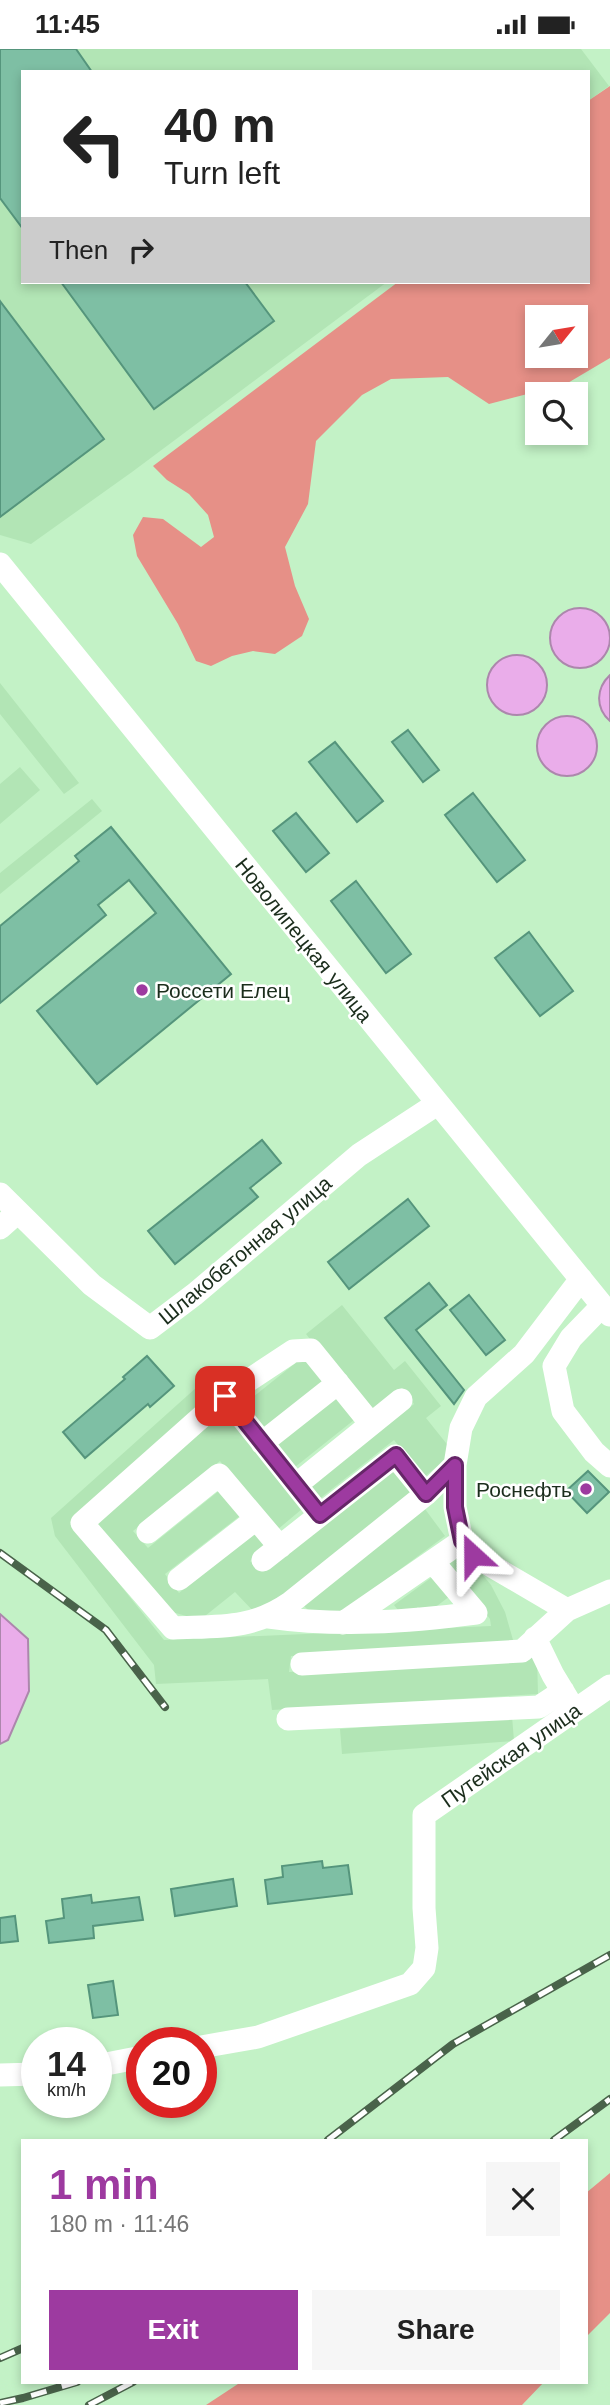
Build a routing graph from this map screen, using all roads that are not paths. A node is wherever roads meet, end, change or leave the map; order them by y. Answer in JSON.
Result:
{"nodes":[{"id":1,"x":0,"y":564,"type":"edge"},
{"id":2,"x":437,"y":1104,"type":"junction"},
{"id":3,"x":0,"y":1194,"type":"edge"},
{"id":4,"x":18,"y":1212,"type":"junction"},
{"id":5,"x":0,"y":1228,"type":"edge"},
{"id":6,"x":581,"y":1279,"type":"junction"},
{"id":7,"x":606,"y":1310,"type":"edge"},
{"id":8,"x":338,"y":1383,"type":"junction"},
{"id":9,"x":225,"y":1396,"type":"junction"},
{"id":10,"x":401,"y":1401,"type":"dead end"},
{"id":11,"x":371,"y":1424,"type":"junction"},
{"id":12,"x":262,"y":1443,"type":"junction"},
{"id":13,"x":455,"y":1465,"type":"junction"},
{"id":14,"x":610,"y":1466,"type":"edge"},
{"id":15,"x":296,"y":1485,"type":"junction"},
{"id":16,"x":426,"y":1494,"type":"junction"},
{"id":17,"x":320,"y":1515,"type":"junction"},
{"id":18,"x":256,"y":1518,"type":"junction"},
{"id":19,"x":148,"y":1532,"type":"dead end"},
{"id":20,"x":462,"y":1541,"type":"junction"},
{"id":21,"x":433,"y":1562,"type":"junction"},
{"id":22,"x":179,"y":1579,"type":"dead end"},
{"id":23,"x":610,"y":1591,"type":"edge"},
{"id":24,"x":567,"y":1609,"type":"junction"},
{"id":25,"x":269,"y":1617,"type":"junction"},
{"id":26,"x":343,"y":1623,"type":"junction"},
{"id":27,"x":535,"y":1638,"type":"junction"},
{"id":28,"x":302,"y":1664,"type":"dead end"},
{"id":29,"x":610,"y":1686,"type":"edge"},
{"id":30,"x":569,"y":1701,"type":"junction"},
{"id":31,"x":288,"y":1719,"type":"dead end"},
{"id":32,"x":217,"y":2044,"type":"edge"},
{"id":33,"x":21,"y":2074,"type":"edge"},
{"id":34,"x":0,"y":2075,"type":"edge"}],
"edges":[{"from":1,"to":2,"type":"street","name":"Новолипецкая улица"},
{"from":2,"to":4,"type":"street","name":"Шлакобетонная улица"},
{"from":2,"to":6,"type":"street","name":"Новолипецкая улица"},
{"from":3,"to":4,"type":"street","name":"Шлакобетонная улица"},
{"from":4,"to":5,"type":"street"},
{"from":6,"to":7,"type":"street","name":"Новолипецкая улица"},
{"from":6,"to":13,"type":"street"},
{"from":7,"to":14,"type":"street"},
{"from":8,"to":9,"type":"street"},
{"from":8,"to":11,"type":"street"},
{"from":8,"to":12,"type":"street"},
{"from":9,"to":12,"type":"street"},
{"from":9,"to":25,"type":"street"},
{"from":10,"to":11,"type":"street"},
{"from":11,"to":15,"type":"street"},
{"from":12,"to":15,"type":"street"},
{"from":13,"to":16,"type":"street"},
{"from":13,"to":20,"type":"street"},
{"from":15,"to":17,"type":"street"},
{"from":16,"to":17,"type":"street"},
{"from":16,"to":25,"type":"street"},
{"from":17,"to":18,"type":"street"},
{"from":18,"to":19,"type":"street"},
{"from":18,"to":22,"type":"street"},
{"from":20,"to":21,"type":"street"},
{"from":20,"to":24,"type":"street"},
{"from":21,"to":26,"type":"street"},
{"from":21,"to":26,"type":"street"},
{"from":23,"to":24,"type":"street"},
{"from":24,"to":27,"type":"street"},
{"from":25,"to":26,"type":"street"},
{"from":27,"to":28,"type":"street"},
{"from":27,"to":30,"type":"street"},
{"from":29,"to":30,"type":"street","name":"Путейская улица"},
{"from":30,"to":31,"type":"street"},
{"from":30,"to":32,"type":"street","name":"Путейская улица"},
{"from":33,"to":34,"type":"street"}]}
